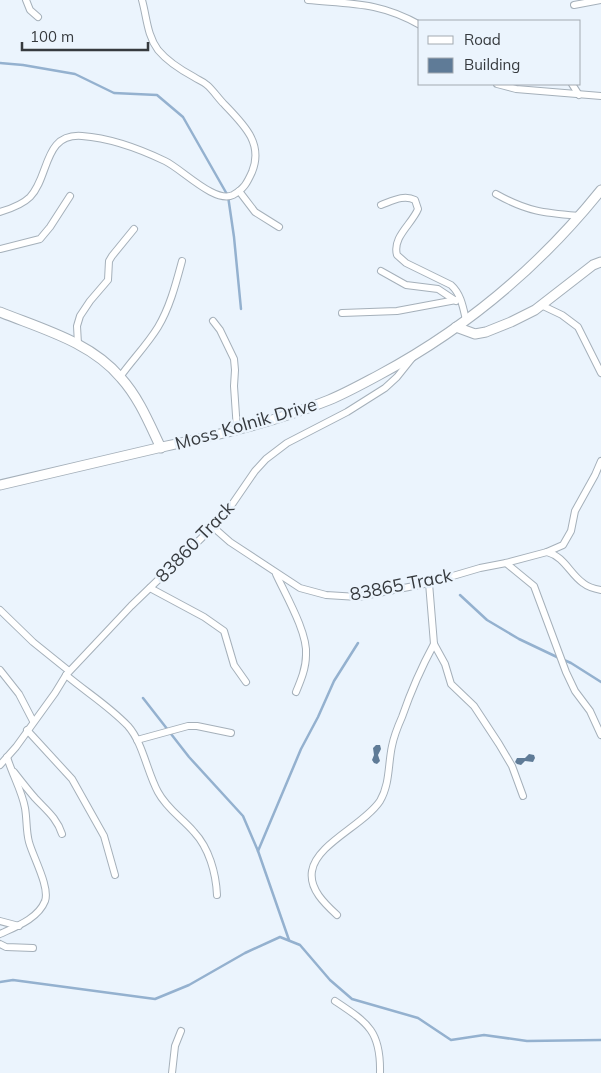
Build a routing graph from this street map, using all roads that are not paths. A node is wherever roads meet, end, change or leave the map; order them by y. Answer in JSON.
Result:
{"nodes":[{"id":1,"x":26,"y":0,"type":"edge"},
{"id":2,"x":142,"y":0,"type":"edge"},
{"id":3,"x":308,"y":0,"type":"edge"},
{"id":4,"x":601,"y":0,"type":"edge"},
{"id":5,"x":574,"y":4,"type":"dead end"},
{"id":6,"x":38,"y":17,"type":"dead end"},
{"id":7,"x":418,"y":24,"type":"edge"},
{"id":8,"x":502,"y":85,"type":"edge"},
{"id":9,"x":573,"y":85,"type":"edge"},
{"id":10,"x":579,"y":95,"type":"junction"},
{"id":11,"x":601,"y":96,"type":"edge"},
{"id":12,"x":601,"y":190,"type":"edge"},
{"id":13,"x":239,"y":191,"type":"junction"},
{"id":14,"x":496,"y":194,"type":"dead end"},
{"id":15,"x":70,"y":196,"type":"dead end"},
{"id":16,"x":381,"y":205,"type":"dead end"},
{"id":17,"x":0,"y":212,"type":"edge"},
{"id":18,"x":580,"y":216,"type":"junction"},
{"id":19,"x":278,"y":227,"type":"dead end"},
{"id":20,"x":134,"y":229,"type":"dead end"},
{"id":21,"x":0,"y":249,"type":"edge"},
{"id":22,"x":182,"y":262,"type":"dead end"},
{"id":23,"x":601,"y":262,"type":"edge"},
{"id":24,"x":381,"y":271,"type":"dead end"},
{"id":25,"x":456,"y":300,"type":"junction"},
{"id":26,"x":541,"y":305,"type":"junction"},
{"id":27,"x":463,"y":307,"type":"junction"},
{"id":28,"x":0,"y":312,"type":"edge"},
{"id":29,"x":342,"y":313,"type":"dead end"},
{"id":30,"x":466,"y":320,"type":"junction"},
{"id":31,"x":213,"y":321,"type":"dead end"},
{"id":32,"x":456,"y":327,"type":"junction"},
{"id":33,"x":78,"y":344,"type":"junction"},
{"id":34,"x":417,"y":352,"type":"junction"},
{"id":35,"x":601,"y":373,"type":"edge"},
{"id":36,"x":120,"y":377,"type":"junction"},
{"id":37,"x":237,"y":430,"type":"junction"},
{"id":38,"x":160,"y":448,"type":"junction"},
{"id":39,"x":601,"y":461,"type":"edge"},
{"id":40,"x":599,"y":469,"type":"edge"},
{"id":41,"x":0,"y":485,"type":"edge"},
{"id":42,"x":213,"y":528,"type":"junction"},
{"id":43,"x":547,"y":552,"type":"junction"},
{"id":44,"x":506,"y":563,"type":"junction"},
{"id":45,"x":275,"y":572,"type":"junction"},
{"id":46,"x":429,"y":583,"type":"junction"},
{"id":47,"x":150,"y":588,"type":"junction"},
{"id":48,"x":601,"y":590,"type":"edge"},
{"id":49,"x":0,"y":610,"type":"edge"},
{"id":50,"x":434,"y":644,"type":"junction"},
{"id":51,"x":0,"y":670,"type":"edge"},
{"id":52,"x":67,"y":673,"type":"junction"},
{"id":53,"x":246,"y":682,"type":"dead end"},
{"id":54,"x":296,"y":692,"type":"dead end"},
{"id":55,"x":33,"y":721,"type":"junction"},
{"id":56,"x":28,"y":730,"type":"junction"},
{"id":57,"x":231,"y":733,"type":"dead end"},
{"id":58,"x":601,"y":735,"type":"edge"},
{"id":59,"x":137,"y":740,"type":"junction"},
{"id":60,"x":7,"y":757,"type":"junction"},
{"id":61,"x":0,"y":765,"type":"edge"},
{"id":62,"x":10,"y":767,"type":"junction"},
{"id":63,"x":523,"y":796,"type":"dead end"},
{"id":64,"x":62,"y":834,"type":"dead end"},
{"id":65,"x":115,"y":875,"type":"dead end"},
{"id":66,"x":217,"y":895,"type":"dead end"},
{"id":67,"x":337,"y":915,"type":"dead end"},
{"id":68,"x":0,"y":921,"type":"edge"},
{"id":69,"x":20,"y":926,"type":"junction"},
{"id":70,"x":0,"y":934,"type":"edge"},
{"id":71,"x":0,"y":944,"type":"edge"},
{"id":72,"x":33,"y":948,"type":"dead end"},
{"id":73,"x":335,"y":1001,"type":"dead end"},
{"id":74,"x":181,"y":1031,"type":"dead end"},
{"id":75,"x":172,"y":1073,"type":"edge"},
{"id":76,"x":380,"y":1073,"type":"edge"}],
"edges":[{"from":1,"to":6,"type":"street"},
{"from":2,"to":13,"type":"street"},
{"from":3,"to":7,"type":"street"},
{"from":4,"to":5,"type":"street"},
{"from":8,"to":10,"type":"street"},
{"from":9,"to":10,"type":"street"},
{"from":10,"to":11,"type":"street"},
{"from":12,"to":18,"type":"main road","name":"Moss Kolnik Drive"},
{"from":13,"to":17,"type":"street"},
{"from":13,"to":19,"type":"street"},
{"from":14,"to":18,"type":"street"},
{"from":15,"to":21,"type":"street"},
{"from":16,"to":27,"type":"street"},
{"from":18,"to":30,"type":"main road","name":"Moss Kolnik Drive"},
{"from":20,"to":33,"type":"street"},
{"from":22,"to":36,"type":"street"},
{"from":23,"to":26,"type":"main road"},
{"from":24,"to":25,"type":"street"},
{"from":25,"to":27,"type":"street"},
{"from":25,"to":29,"type":"street"},
{"from":26,"to":32,"type":"main road"},
{"from":26,"to":35,"type":"street"},
{"from":27,"to":30,"type":"street"},
{"from":28,"to":33,"type":"main road"},
{"from":30,"to":32,"type":"main road","name":"Moss Kolnik Drive"},
{"from":31,"to":37,"type":"street"},
{"from":32,"to":34,"type":"main road","name":"Moss Kolnik Drive"},
{"from":33,"to":36,"type":"main road"},
{"from":34,"to":37,"type":"main road","name":"Moss Kolnik Drive"},
{"from":34,"to":42,"type":"street","name":"83860 Track"},
{"from":36,"to":38,"type":"main road"},
{"from":37,"to":38,"type":"main road","name":"Moss Kolnik Drive"},
{"from":38,"to":41,"type":"main road","name":"Moss Kolnik Drive"},
{"from":39,"to":40,"type":"street","name":"83865 Track"},
{"from":40,"to":43,"type":"street","name":"83865 Track"},
{"from":42,"to":45,"type":"street","name":"83865 Track"},
{"from":42,"to":47,"type":"street","name":"83860 Track"},
{"from":43,"to":44,"type":"street","name":"83865 Track"},
{"from":43,"to":48,"type":"street"},
{"from":44,"to":46,"type":"street","name":"83865 Track"},
{"from":44,"to":58,"type":"street"},
{"from":45,"to":46,"type":"street","name":"83865 Track"},
{"from":45,"to":54,"type":"street"},
{"from":46,"to":50,"type":"street"},
{"from":47,"to":52,"type":"street","name":"83860 Track"},
{"from":47,"to":53,"type":"street"},
{"from":49,"to":52,"type":"street"},
{"from":50,"to":63,"type":"street"},
{"from":50,"to":67,"type":"street"},
{"from":51,"to":55,"type":"street"},
{"from":52,"to":55,"type":"street","name":"83860 Track"},
{"from":52,"to":59,"type":"street"},
{"from":55,"to":56,"type":"street","name":"83860 Track"},
{"from":56,"to":60,"type":"street","name":"83860 Track"},
{"from":56,"to":65,"type":"street"},
{"from":57,"to":59,"type":"street"},
{"from":59,"to":66,"type":"street"},
{"from":60,"to":61,"type":"street","name":"83860 Track"},
{"from":60,"to":62,"type":"street"},
{"from":62,"to":64,"type":"street"},
{"from":62,"to":69,"type":"street"},
{"from":68,"to":69,"type":"street"},
{"from":69,"to":70,"type":"street"},
{"from":71,"to":72,"type":"street"},
{"from":73,"to":76,"type":"street"},
{"from":74,"to":75,"type":"street"}]}
